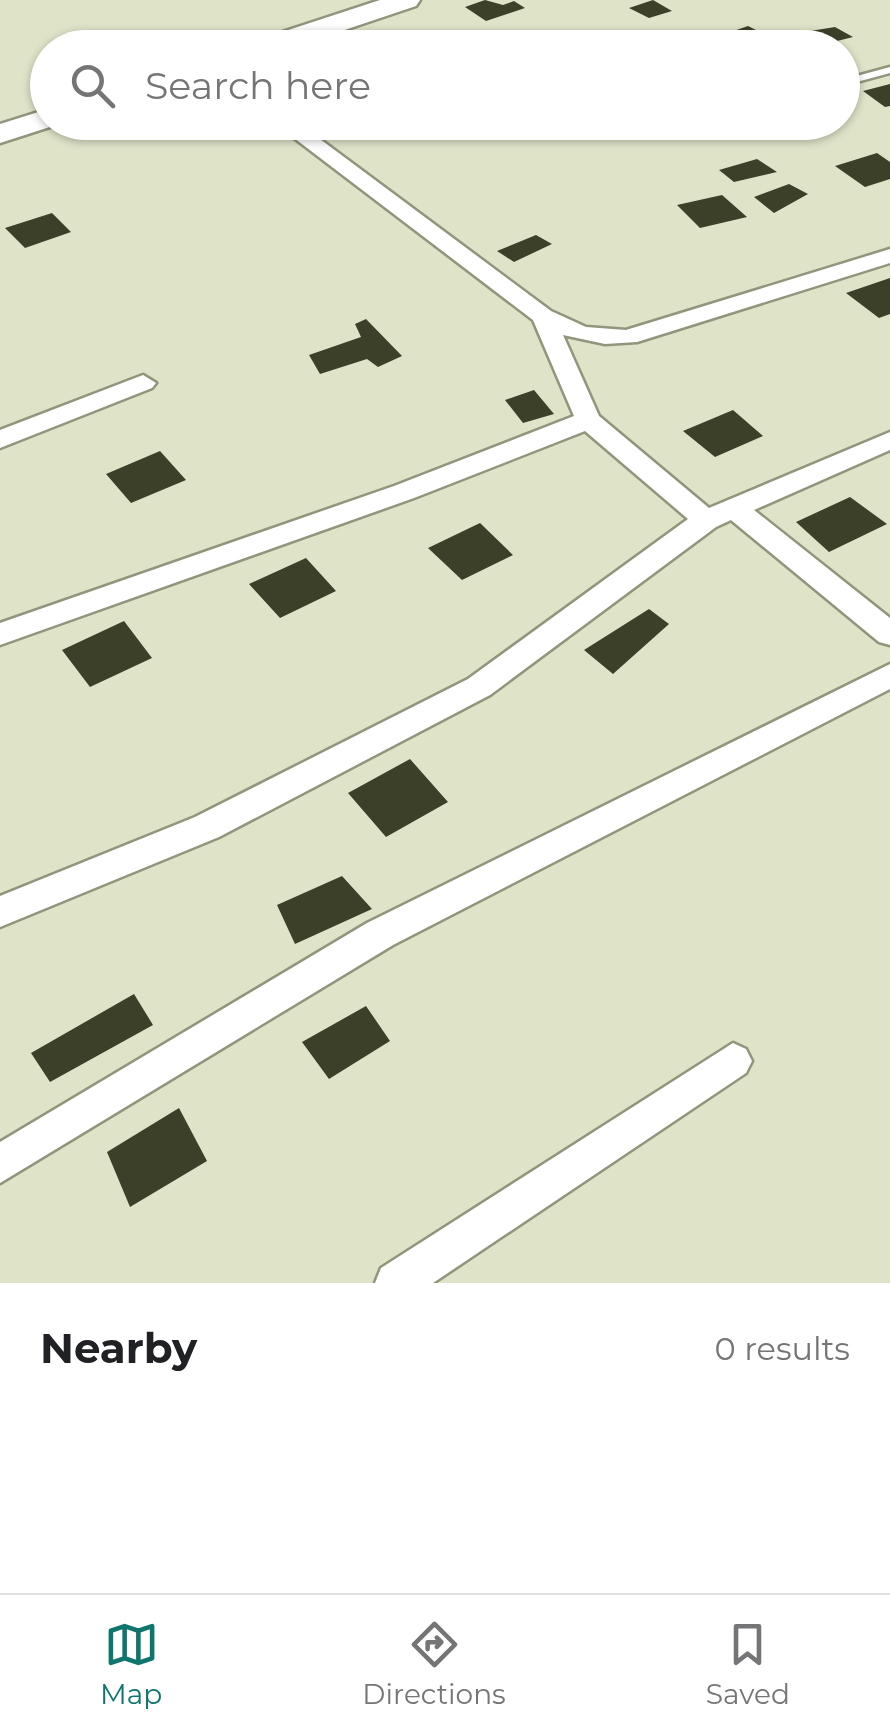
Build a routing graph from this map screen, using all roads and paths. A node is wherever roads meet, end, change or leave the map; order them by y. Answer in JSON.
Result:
{"nodes":[{"id":1,"x":407,"y":0,"type":"edge"},
{"id":2,"x":316,"y":30,"type":"edge"},
{"id":3,"x":890,"y":70,"type":"edge"},
{"id":4,"x":860,"y":78,"type":"edge"},
{"id":5,"x":30,"y":124,"type":"edge"},
{"id":6,"x":0,"y":134,"type":"edge"},
{"id":7,"x":307,"y":140,"type":"edge"},
{"id":8,"x":890,"y":256,"type":"edge"},
{"id":9,"x":543,"y":316,"type":"junction"},
{"id":10,"x":143,"y":383,"type":"dead end"},
{"id":11,"x":588,"y":420,"type":"junction"},
{"id":12,"x":0,"y":440,"type":"edge"},
{"id":13,"x":890,"y":440,"type":"edge"},
{"id":14,"x":720,"y":514,"type":"junction"},
{"id":15,"x":0,"y":634,"type":"edge"},
{"id":16,"x":890,"y":634,"type":"edge"},
{"id":17,"x":890,"y":675,"type":"edge"},
{"id":18,"x":0,"y":912,"type":"edge"},
{"id":19,"x":733,"y":1061,"type":"dead end"},
{"id":20,"x":0,"y":1164,"type":"edge"},
{"id":21,"x":396,"y":1283,"type":"edge"}],
"edges":[{"from":1,"to":2,"type":"street"},
{"from":3,"to":4,"type":"lane"},
{"from":5,"to":6,"type":"street"},
{"from":7,"to":9,"type":"street"},
{"from":8,"to":9,"type":"street"},
{"from":9,"to":11,"type":"street"},
{"from":10,"to":12,"type":"street"},
{"from":11,"to":14,"type":"street"},
{"from":11,"to":15,"type":"street"},
{"from":13,"to":14,"type":"street"},
{"from":14,"to":16,"type":"street"},
{"from":14,"to":18,"type":"street"},
{"from":17,"to":20,"type":"street"},
{"from":19,"to":21,"type":"street"}]}
